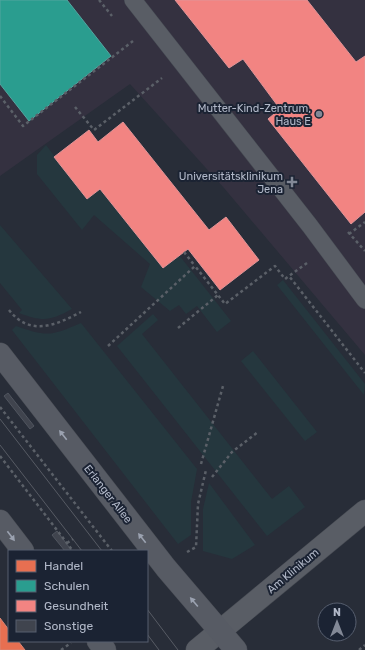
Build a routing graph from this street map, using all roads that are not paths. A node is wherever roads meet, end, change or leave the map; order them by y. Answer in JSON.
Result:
{"nodes":[{"id":1,"x":133,"y":0,"type":"edge"},
{"id":2,"x":365,"y":300,"type":"edge"},
{"id":3,"x":0,"y":354,"type":"edge"},
{"id":4,"x":365,"y":511,"type":"edge"},
{"id":5,"x":0,"y":521,"type":"edge"},
{"id":6,"x":22,"y":550,"type":"edge"},
{"id":7,"x":220,"y":632,"type":"junction"},
{"id":8,"x":99,"y":642,"type":"edge"},
{"id":9,"x":105,"y":650,"type":"edge"},
{"id":10,"x":197,"y":650,"type":"edge"},
{"id":11,"x":236,"y":650,"type":"edge"}],
"edges":[{"from":1,"to":2,"type":"lane"},
{"from":7,"to":3,"type":"main road","name":"Erlanger Allee","one_way":true},
{"from":4,"to":7,"type":"street","name":"Am Klinikum"},
{"from":5,"to":6,"type":"main road","one_way":true},
{"from":7,"to":10,"type":"street"},
{"from":7,"to":11,"type":"main road","name":"Erlanger Allee"},
{"from":8,"to":9,"type":"main road"}]}
